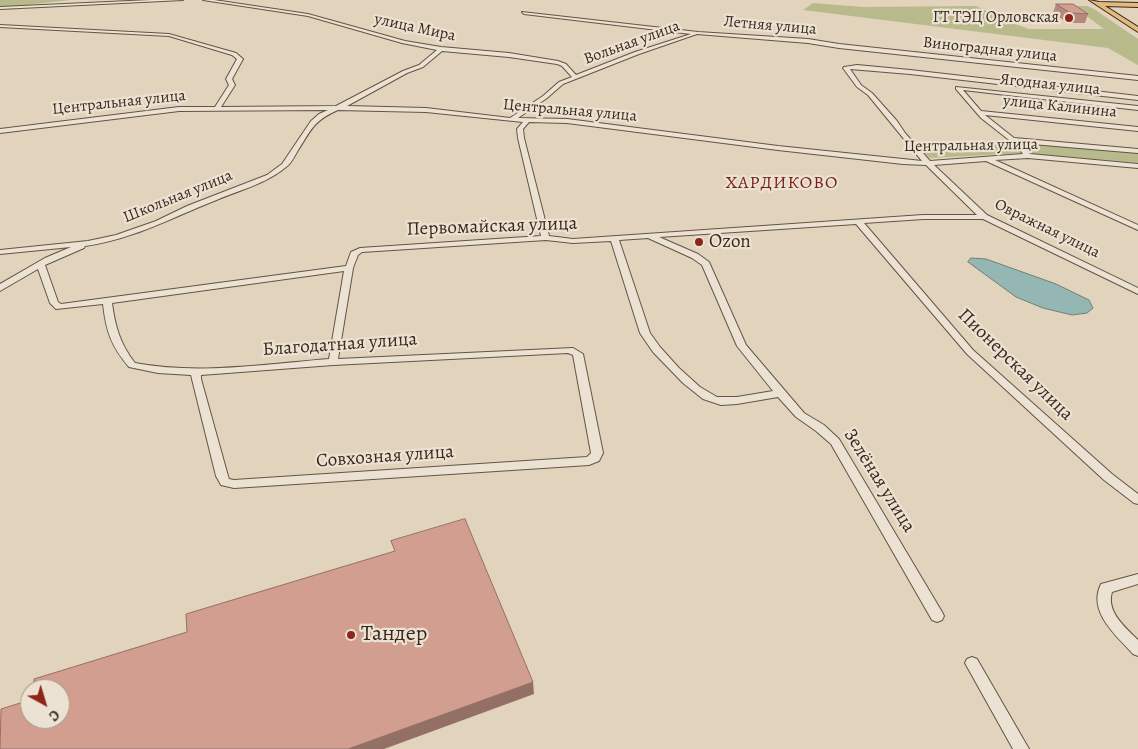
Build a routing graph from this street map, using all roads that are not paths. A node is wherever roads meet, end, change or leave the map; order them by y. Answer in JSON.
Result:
{"nodes":[{"id":1,"x":181,"y":0,"type":"edge"},
{"id":2,"x":205,"y":0,"type":"edge"},
{"id":3,"x":1092,"y":0,"type":"edge"},
{"id":4,"x":1099,"y":2,"type":"edge"},
{"id":5,"x":1107,"y":4,"type":"junction"},
{"id":6,"x":1138,"y":5,"type":"edge"},
{"id":7,"x":0,"y":8,"type":"edge"},
{"id":8,"x":524,"y":13,"type":"dead end"},
{"id":9,"x":1138,"y":24,"type":"edge"},
{"id":10,"x":0,"y":26,"type":"edge"},
{"id":11,"x":1138,"y":30,"type":"edge"},
{"id":12,"x":698,"y":33,"type":"junction"},
{"id":13,"x":839,"y":46,"type":"joint"},
{"id":14,"x":441,"y":49,"type":"junction"},
{"id":15,"x":575,"y":77,"type":"junction"},
{"id":16,"x":1138,"y":78,"type":"edge"},
{"id":17,"x":1138,"y":98,"type":"edge"},
{"id":18,"x":336,"y":108,"type":"junction"},
{"id":19,"x":1138,"y":108,"type":"edge"},
{"id":20,"x":216,"y":109,"type":"junction"},
{"id":21,"x":979,"y":113,"type":"junction"},
{"id":22,"x":511,"y":120,"type":"junction"},
{"id":23,"x":528,"y":120,"type":"junction"},
{"id":24,"x":1138,"y":129,"type":"edge"},
{"id":25,"x":0,"y":131,"type":"edge"},
{"id":26,"x":1011,"y":140,"type":"junction"},
{"id":27,"x":1138,"y":151,"type":"edge"},
{"id":28,"x":1028,"y":156,"type":"junction"},
{"id":29,"x":985,"y":158,"type":"junction"},
{"id":30,"x":928,"y":162,"type":"junction"},
{"id":31,"x":1138,"y":166,"type":"edge"},
{"id":32,"x":984,"y":217,"type":"junction"},
{"id":33,"x":858,"y":221,"type":"junction"},
{"id":34,"x":1138,"y":228,"type":"edge"},
{"id":35,"x":648,"y":235,"type":"junction"},
{"id":36,"x":546,"y":238,"type":"junction"},
{"id":37,"x":614,"y":238,"type":"junction"},
{"id":38,"x":88,"y":243,"type":"junction"},
{"id":39,"x":0,"y":252,"type":"edge"},
{"id":40,"x":41,"y":265,"type":"junction"},
{"id":41,"x":349,"y":268,"type":"junction"},
{"id":42,"x":0,"y":288,"type":"edge"},
{"id":43,"x":1138,"y":290,"type":"edge"},
{"id":44,"x":107,"y":301,"type":"junction"},
{"id":45,"x":333,"y":362,"type":"junction"},
{"id":46,"x":196,"y":372,"type":"junction"},
{"id":47,"x":780,"y":393,"type":"junction"},
{"id":48,"x":586,"y":394,"type":"joint"},
{"id":49,"x":1138,"y":500,"type":"edge"},
{"id":50,"x":1138,"y":579,"type":"edge"},
{"id":51,"x":937,"y":616,"type":"dead end"},
{"id":52,"x":1138,"y":650,"type":"edge"},
{"id":53,"x":972,"y":663,"type":"dead end"},
{"id":54,"x":1021,"y":749,"type":"edge"}],
"edges":[{"from":1,"to":7,"type":"street"},
{"from":2,"to":14,"type":"street","name":"улица Мира"},
{"from":3,"to":4,"type":"main road"},
{"from":4,"to":5,"type":"main road"},
{"from":4,"to":11,"type":"main road"},
{"from":5,"to":6,"type":"main road"},
{"from":5,"to":9,"type":"main road"},
{"from":8,"to":12,"type":"street","name":"Летняя улица"},
{"from":10,"to":20,"type":"street"},
{"from":12,"to":13,"type":"street","name":"Летняя улица"},
{"from":12,"to":15,"type":"street","name":"Вольная улица"},
{"from":13,"to":16,"type":"street","name":"Виноградная улица"},
{"from":14,"to":15,"type":"street","name":"улица Мира"},
{"from":14,"to":18,"type":"street","name":"Школьная улица"},
{"from":15,"to":22,"type":"street","name":"Вольная улица"},
{"from":17,"to":30,"type":"street","name":"Овражная улица"},
{"from":18,"to":20,"type":"street","name":"Центральная улица"},
{"from":18,"to":22,"type":"street","name":"Центральная улица"},
{"from":18,"to":38,"type":"street","name":"Школьная улица"},
{"from":19,"to":21,"type":"street","name":"Ягодная улица"},
{"from":20,"to":25,"type":"street","name":"Центральная улица"},
{"from":21,"to":24,"type":"street","name":"улица Калинина"},
{"from":21,"to":26,"type":"street"},
{"from":22,"to":23,"type":"street","name":"Центральная улица"},
{"from":23,"to":30,"type":"street","name":"Центральная улица"},
{"from":23,"to":36,"type":"street"},
{"from":26,"to":27,"type":"street"},
{"from":26,"to":28,"type":"street"},
{"from":28,"to":29,"type":"street","name":"Центральная улица"},
{"from":28,"to":31,"type":"street","name":"Центральная улица"},
{"from":29,"to":30,"type":"street","name":"Центральная улица"},
{"from":29,"to":34,"type":"street"},
{"from":30,"to":32,"type":"street","name":"Овражная улица"},
{"from":32,"to":33,"type":"street","name":"Первомайская улица"},
{"from":32,"to":43,"type":"street","name":"Овражная улица"},
{"from":33,"to":35,"type":"street","name":"Первомайская улица"},
{"from":33,"to":49,"type":"street","name":"Пионерская улица"},
{"from":35,"to":37,"type":"street","name":"Первомайская улица"},
{"from":35,"to":47,"type":"street","name":"Зелёная улица"},
{"from":36,"to":37,"type":"street","name":"Первомайская улица"},
{"from":36,"to":41,"type":"street","name":"Первомайская улица"},
{"from":37,"to":47,"type":"street"},
{"from":38,"to":39,"type":"street","name":"Школьная улица"},
{"from":38,"to":40,"type":"street"},
{"from":40,"to":42,"type":"street"},
{"from":40,"to":44,"type":"street"},
{"from":41,"to":44,"type":"street"},
{"from":41,"to":45,"type":"street"},
{"from":44,"to":46,"type":"street","name":"Благодатная улица"},
{"from":45,"to":46,"type":"street","name":"Благодатная улица"},
{"from":45,"to":48,"type":"street","name":"Благодатная улица"},
{"from":46,"to":48,"type":"street","name":"Совхозная улица"},
{"from":47,"to":51,"type":"street","name":"Зелёная улица"},
{"from":50,"to":52,"type":"street"},
{"from":53,"to":54,"type":"street"}]}
